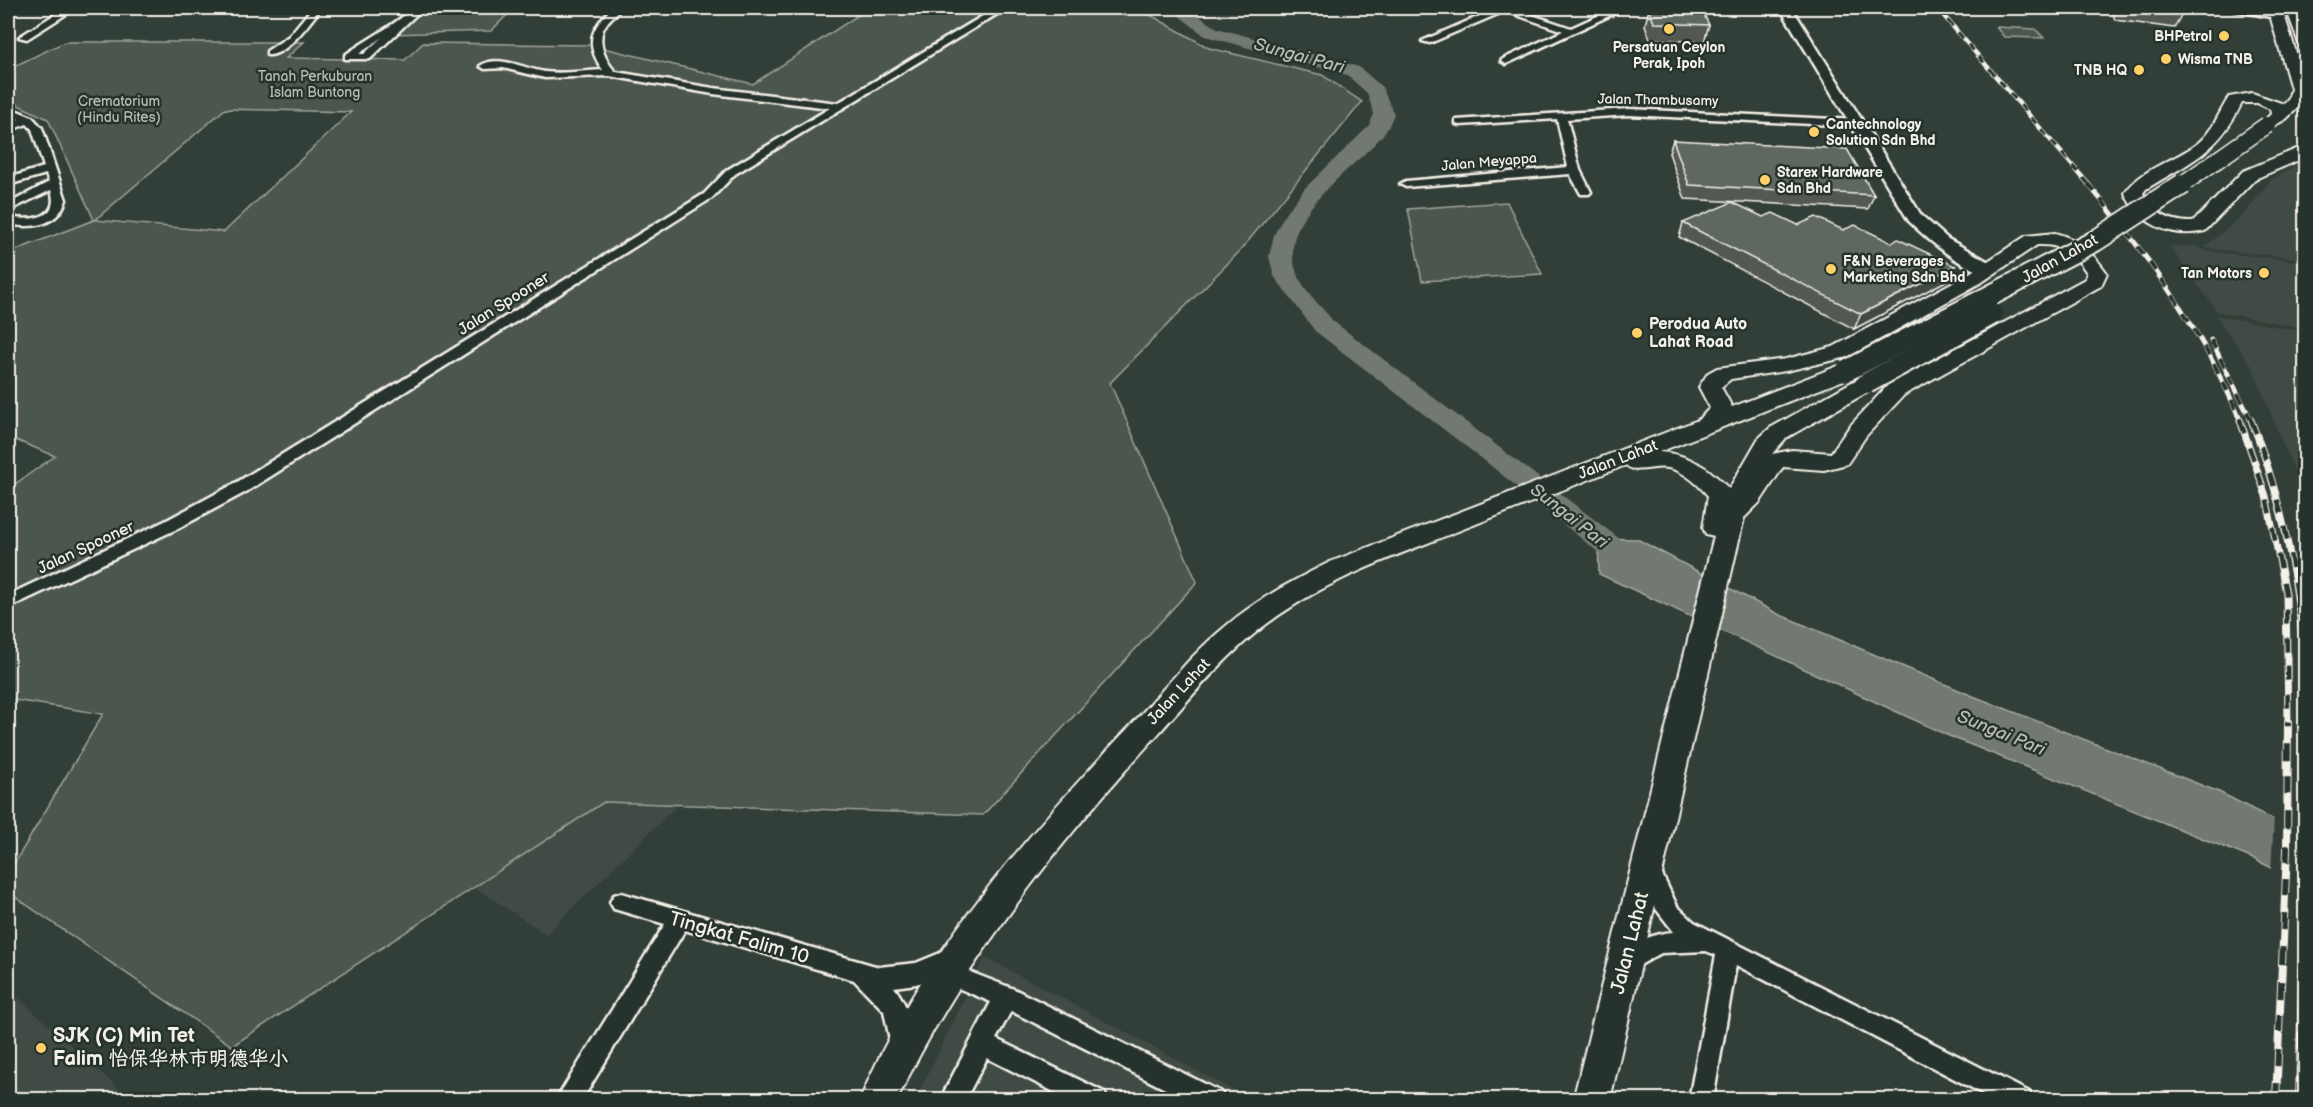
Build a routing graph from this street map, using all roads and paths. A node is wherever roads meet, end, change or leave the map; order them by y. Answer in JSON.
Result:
{"nodes":[{"id":1,"x":71,"y":8,"type":"edge"},
{"id":2,"x":316,"y":8,"type":"edge"},
{"id":3,"x":418,"y":8,"type":"edge"},
{"id":4,"x":617,"y":8,"type":"edge"},
{"id":5,"x":1002,"y":8,"type":"edge"},
{"id":6,"x":1505,"y":8,"type":"edge"},
{"id":7,"x":1621,"y":8,"type":"edge"},
{"id":8,"x":1786,"y":8,"type":"edge"},
{"id":9,"x":2227,"y":8,"type":"edge"},
{"id":10,"x":2275,"y":11,"type":"edge"},
{"id":11,"x":2298,"y":11,"type":"edge"},
{"id":12,"x":402,"y":23,"type":"junction"},
{"id":13,"x":1571,"y":31,"type":"junction"},
{"id":14,"x":24,"y":37,"type":"dead end"},
{"id":15,"x":1427,"y":41,"type":"dead end"},
{"id":16,"x":2306,"y":44,"type":"edge"},
{"id":17,"x":270,"y":53,"type":"dead end"},
{"id":18,"x":1506,"y":61,"type":"dead end"},
{"id":19,"x":485,"y":66,"type":"dead end"},
{"id":20,"x":610,"y":73,"type":"junction"},
{"id":21,"x":2299,"y":89,"type":"junction"},
{"id":22,"x":841,"y":106,"type":"junction"},
{"id":23,"x":8,"y":110,"type":"edge"},
{"id":24,"x":2306,"y":115,"type":"edge"},
{"id":25,"x":1561,"y":116,"type":"junction"},
{"id":26,"x":28,"y":119,"type":"junction"},
{"id":27,"x":1460,"y":122,"type":"dead end"},
{"id":28,"x":1855,"y":123,"type":"junction"},
{"id":29,"x":2221,"y":124,"type":"junction"},
{"id":30,"x":2277,"y":124,"type":"junction"},
{"id":31,"x":8,"y":128,"type":"edge"},
{"id":32,"x":2306,"y":150,"type":"edge"},
{"id":33,"x":49,"y":169,"type":"junction"},
{"id":34,"x":1574,"y":170,"type":"junction"},
{"id":35,"x":8,"y":182,"type":"edge"},
{"id":36,"x":54,"y":184,"type":"junction"},
{"id":37,"x":1406,"y":184,"type":"dead end"},
{"id":38,"x":1585,"y":192,"type":"dead end"},
{"id":39,"x":8,"y":208,"type":"edge"},
{"id":40,"x":8,"y":221,"type":"edge"},
{"id":41,"x":1988,"y":269,"type":"junction"},
{"id":42,"x":1716,"y":378,"type":"junction"},
{"id":43,"x":1761,"y":406,"type":"junction"},
{"id":44,"x":1795,"y":422,"type":"junction"},
{"id":45,"x":1703,"y":428,"type":"junction"},
{"id":46,"x":1853,"y":440,"type":"junction"},
{"id":47,"x":1535,"y":493,"type":"junction"},
{"id":48,"x":1732,"y":515,"type":"junction"},
{"id":49,"x":1719,"y":576,"type":"junction"},
{"id":50,"x":8,"y":602,"type":"edge"},
{"id":51,"x":1649,"y":865,"type":"junction"},
{"id":52,"x":621,"y":902,"type":"dead end"},
{"id":53,"x":679,"y":921,"type":"junction"},
{"id":54,"x":1706,"y":941,"type":"junction"},
{"id":55,"x":1728,"y":950,"type":"junction"},
{"id":56,"x":955,"y":962,"type":"junction"},
{"id":57,"x":1625,"y":964,"type":"junction"},
{"id":58,"x":858,"y":973,"type":"junction"},
{"id":59,"x":1006,"y":997,"type":"junction"},
{"id":60,"x":981,"y":1042,"type":"junction"},
{"id":61,"x":899,"y":1052,"type":"junction"},
{"id":62,"x":568,"y":1100,"type":"edge"},
{"id":63,"x":878,"y":1100,"type":"edge"},
{"id":64,"x":952,"y":1100,"type":"edge"},
{"id":65,"x":1096,"y":1100,"type":"edge"},
{"id":66,"x":1213,"y":1100,"type":"edge"},
{"id":67,"x":1591,"y":1100,"type":"edge"},
{"id":68,"x":1701,"y":1100,"type":"edge"},
{"id":69,"x":2021,"y":1100,"type":"edge"}],
"edges":[{"from":1,"to":14,"type":"street"},
{"from":2,"to":17,"type":"street"},
{"from":3,"to":12,"type":"street"},
{"from":4,"to":20,"type":"street"},
{"from":5,"to":22,"type":"street","name":"Jalan Spooner"},
{"from":6,"to":13,"type":"street"},
{"from":6,"to":15,"type":"street"},
{"from":7,"to":13,"type":"street"},
{"from":8,"to":28,"type":"main road"},
{"from":9,"to":10,"type":"street"},
{"from":10,"to":21,"type":"main road"},
{"from":11,"to":16,"type":"main road"},
{"from":12,"to":12,"type":"street"},
{"from":13,"to":18,"type":"street"},
{"from":19,"to":20,"type":"street"},
{"from":20,"to":22,"type":"street"},
{"from":21,"to":29,"type":"main road"},
{"from":21,"to":30,"type":"main road","name":"Jalan Lahat"},
{"from":22,"to":50,"type":"street","name":"Jalan Spooner"},
{"from":23,"to":26,"type":"street"},
{"from":24,"to":30,"type":"main road","name":"Jalan Lahat"},
{"from":25,"to":27,"type":"street","name":"Jalan Thambusamy"},
{"from":25,"to":28,"type":"street","name":"Jalan Thambusamy"},
{"from":25,"to":34,"type":"street"},
{"from":26,"to":31,"type":"street"},
{"from":26,"to":33,"type":"street"},
{"from":28,"to":41,"type":"main road"},
{"from":29,"to":30,"type":"main road"},
{"from":29,"to":32,"type":"main road"},
{"from":30,"to":43,"type":"main road","name":"Jalan Lahat","bridge":true},
{"from":30,"to":44,"type":"main road","name":"Jalan Lahat","bridge":true},
{"from":33,"to":35,"type":"street"},
{"from":33,"to":36,"type":"street"},
{"from":34,"to":37,"type":"street","name":"Jalan Meyappa"},
{"from":34,"to":38,"type":"street"},
{"from":36,"to":39,"type":"street"},
{"from":36,"to":40,"type":"street"},
{"from":41,"to":42,"type":"main road"},
{"from":41,"to":46,"type":"main road"},
{"from":42,"to":43,"type":"main road"},
{"from":42,"to":45,"type":"main road"},
{"from":43,"to":45,"type":"main road","name":"Jalan Lahat"},
{"from":44,"to":46,"type":"main road"},
{"from":44,"to":48,"type":"main road","name":"Jalan Lahat"},
{"from":45,"to":47,"type":"main road","name":"Jalan Lahat"},
{"from":46,"to":48,"type":"main road"},
{"from":47,"to":49,"type":"main road"},
{"from":47,"to":56,"type":"main road","name":"Jalan Lahat"},
{"from":48,"to":49,"type":"main road","name":"Jalan Lahat"},
{"from":49,"to":51,"type":"main road","name":"Jalan Lahat"},
{"from":51,"to":54,"type":"street"},
{"from":51,"to":57,"type":"main road","name":"Jalan Lahat"},
{"from":52,"to":53,"type":"street","name":"Tingkat Falim 10"},
{"from":53,"to":58,"type":"street","name":"Tingkat Falim 10"},
{"from":53,"to":62,"type":"street"},
{"from":54,"to":55,"type":"street"},
{"from":54,"to":57,"type":"street"},
{"from":55,"to":68,"type":"street"},
{"from":55,"to":69,"type":"street"},
{"from":56,"to":58,"type":"street"},
{"from":56,"to":59,"type":"street"},
{"from":56,"to":61,"type":"main road","name":"Jalan Lahat"},
{"from":57,"to":67,"type":"main road","name":"Jalan Lahat"},
{"from":58,"to":61,"type":"street"},
{"from":59,"to":60,"type":"street"},
{"from":59,"to":66,"type":"street"},
{"from":60,"to":64,"type":"street"},
{"from":60,"to":65,"type":"street"},
{"from":61,"to":63,"type":"main road","name":"Jalan Lahat"}]}
